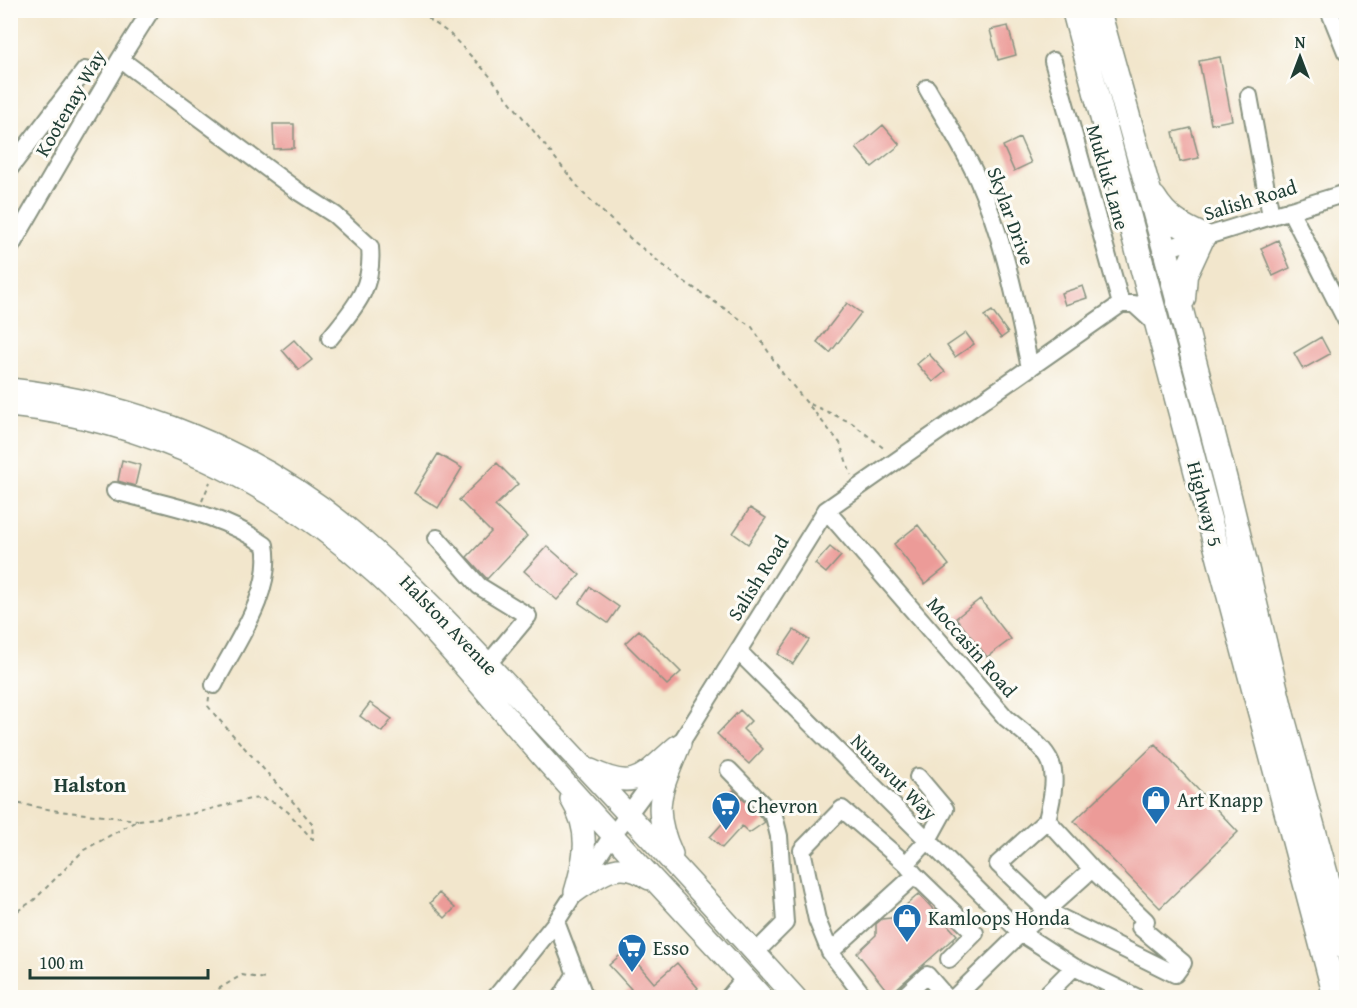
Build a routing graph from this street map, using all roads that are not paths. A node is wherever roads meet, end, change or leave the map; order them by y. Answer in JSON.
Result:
{"nodes":[{"id":1,"x":151,"y":10,"type":"edge"},
{"id":2,"x":1074,"y":10,"type":"edge"},
{"id":3,"x":1098,"y":10,"type":"edge"},
{"id":4,"x":1329,"y":10,"type":"edge"},
{"id":5,"x":1347,"y":52,"type":"edge"},
{"id":6,"x":120,"y":59,"type":"junction"},
{"id":7,"x":1053,"y":61,"type":"dead end"},
{"id":8,"x":85,"y":70,"type":"dead end"},
{"id":9,"x":1091,"y":82,"type":"junction"},
{"id":10,"x":927,"y":88,"type":"dead end"},
{"id":11,"x":1249,"y":96,"type":"dead end"},
{"id":12,"x":10,"y":168,"type":"edge"},
{"id":13,"x":1145,"y":180,"type":"junction"},
{"id":14,"x":1347,"y":193,"type":"edge"},
{"id":15,"x":1290,"y":210,"type":"junction"},
{"id":16,"x":1271,"y":216,"type":"junction"},
{"id":17,"x":1203,"y":236,"type":"junction"},
{"id":18,"x":10,"y":248,"type":"edge"},
{"id":19,"x":1165,"y":249,"type":"junction"},
{"id":20,"x":1121,"y":304,"type":"junction"},
{"id":21,"x":1183,"y":319,"type":"junction"},
{"id":22,"x":1347,"y":321,"type":"edge"},
{"id":23,"x":1156,"y":324,"type":"junction"},
{"id":24,"x":330,"y":338,"type":"dead end"},
{"id":25,"x":1030,"y":368,"type":"junction"},
{"id":26,"x":10,"y":388,"type":"edge"},
{"id":27,"x":10,"y":406,"type":"edge"},
{"id":28,"x":115,"y":491,"type":"dead end"},
{"id":29,"x":1206,"y":508,"type":"junction"},
{"id":30,"x":826,"y":510,"type":"junction"},
{"id":31,"x":437,"y":538,"type":"dead end"},
{"id":32,"x":738,"y":651,"type":"junction"},
{"id":33,"x":488,"y":664,"type":"junction"},
{"id":34,"x":214,"y":685,"type":"road end"},
{"id":35,"x":680,"y":744,"type":"junction"},
{"id":36,"x":586,"y":768,"type":"junction"},
{"id":37,"x":552,"y":769,"type":"junction"},
{"id":38,"x":729,"y":770,"type":"dead end"},
{"id":39,"x":918,"y":777,"type":"dead end"},
{"id":40,"x":629,"y":814,"type":"junction"},
{"id":41,"x":1047,"y":820,"type":"junction"},
{"id":42,"x":613,"y":835,"type":"junction"},
{"id":43,"x":928,"y":840,"type":"junction"},
{"id":44,"x":678,"y":869,"type":"junction"},
{"id":45,"x":910,"y":869,"type":"junction"},
{"id":46,"x":1092,"y":869,"type":"junction"},
{"id":47,"x":575,"y":892,"type":"junction"},
{"id":48,"x":665,"y":892,"type":"junction"},
{"id":49,"x":1047,"y":911,"type":"junction"},
{"id":50,"x":556,"y":922,"type":"junction"},
{"id":51,"x":1021,"y":933,"type":"junction"},
{"id":52,"x":1347,"y":948,"type":"edge"},
{"id":53,"x":830,"y":952,"type":"junction"},
{"id":54,"x":755,"y":953,"type":"junction"},
{"id":55,"x":949,"y":959,"type":"dead end"},
{"id":56,"x":1074,"y":967,"type":"junction"},
{"id":57,"x":575,"y":975,"type":"junction"},
{"id":58,"x":745,"y":978,"type":"junction"},
{"id":59,"x":495,"y":998,"type":"edge"},
{"id":60,"x":561,"y":998,"type":"edge"},
{"id":61,"x":585,"y":998,"type":"edge"},
{"id":62,"x":728,"y":998,"type":"edge"},
{"id":63,"x":763,"y":998,"type":"edge"},
{"id":64,"x":796,"y":998,"type":"edge"},
{"id":65,"x":865,"y":998,"type":"edge"},
{"id":66,"x":902,"y":998,"type":"edge"},
{"id":67,"x":947,"y":998,"type":"edge"},
{"id":68,"x":954,"y":998,"type":"edge"},
{"id":69,"x":1043,"y":998,"type":"edge"},
{"id":70,"x":1138,"y":998,"type":"edge"},
{"id":71,"x":1336,"y":998,"type":"edge"}],
"edges":[{"from":1,"to":6,"type":"street","name":"Kootenay Way"},
{"from":2,"to":9,"type":"highway","name":"Highway 5"},
{"from":3,"to":13,"type":"highway","name":"Highway 5"},
{"from":4,"to":5,"type":"street"},
{"from":6,"to":18,"type":"street","name":"Kootenay Way"},
{"from":6,"to":24,"type":"street"},
{"from":7,"to":20,"type":"street","name":"Mukluk Lane"},
{"from":8,"to":12,"type":"street"},
{"from":9,"to":19,"type":"highway"},
{"from":9,"to":23,"type":"highway","name":"Highway 5"},
{"from":10,"to":25,"type":"street","name":"Skylar Drive"},
{"from":11,"to":16,"type":"street"},
{"from":13,"to":17,"type":"highway"},
{"from":13,"to":19,"type":"highway","name":"Highway 5"},
{"from":14,"to":15,"type":"street","name":"Salish Road"},
{"from":15,"to":16,"type":"street","name":"Salish Road"},
{"from":15,"to":22,"type":"street"},
{"from":16,"to":17,"type":"street","name":"Salish Road"},
{"from":17,"to":19,"type":"street","name":"Salish Road"},
{"from":17,"to":21,"type":"highway"},
{"from":19,"to":21,"type":"highway","name":"Highway 5"},
{"from":19,"to":29,"type":"highway"},
{"from":20,"to":23,"type":"street"},
{"from":20,"to":25,"type":"street","name":"Salish Road"},
{"from":21,"to":52,"type":"highway","name":"Highway 5"},
{"from":23,"to":29,"type":"highway","name":"Highway 5"},
{"from":25,"to":30,"type":"street","name":"Salish Road"},
{"from":26,"to":33,"type":"main road","name":"Halston Avenue"},
{"from":27,"to":37,"type":"main road","name":"Halston Avenue"},
{"from":28,"to":34,"type":"street"},
{"from":29,"to":71,"type":"highway","name":"Highway 5"},
{"from":30,"to":32,"type":"street","name":"Salish Road"},
{"from":30,"to":41,"type":"street","name":"Moccasin Road"},
{"from":31,"to":33,"type":"street"},
{"from":32,"to":35,"type":"street","name":"Salish Road"},
{"from":32,"to":43,"type":"street","name":"Nunavut Way"},
{"from":33,"to":36,"type":"main road","name":"Halston Avenue"},
{"from":35,"to":36,"type":"main road"},
{"from":35,"to":40,"type":"street","name":"Salish Road"},
{"from":35,"to":44,"type":"main road"},
{"from":36,"to":40,"type":"main road","name":"Halston Avenue"},
{"from":37,"to":42,"type":"main road","name":"Halston Avenue"},
{"from":37,"to":47,"type":"main road"},
{"from":38,"to":54,"type":"street"},
{"from":39,"to":43,"type":"street"},
{"from":40,"to":42,"type":"street","name":"Salish Road"},
{"from":40,"to":44,"type":"main road","name":"Halston Avenue"},
{"from":41,"to":46,"type":"street"},
{"from":41,"to":49,"type":"street"},
{"from":42,"to":47,"type":"street","name":"Salish Road"},
{"from":42,"to":48,"type":"main road","name":"Halston Avenue"},
{"from":43,"to":45,"type":"street"},
{"from":43,"to":51,"type":"street","name":"Nunavut Way"},
{"from":44,"to":54,"type":"main road","name":"Halston Avenue"},
{"from":45,"to":53,"type":"street"},
{"from":45,"to":53,"type":"street"},
{"from":45,"to":55,"type":"street"},
{"from":46,"to":49,"type":"street"},
{"from":46,"to":49,"type":"street"},
{"from":47,"to":48,"type":"main road"},
{"from":47,"to":50,"type":"street","name":"Salish Road"},
{"from":48,"to":58,"type":"main road","name":"Halston Avenue"},
{"from":49,"to":51,"type":"street"},
{"from":50,"to":57,"type":"street"},
{"from":50,"to":59,"type":"street","name":"Salish Road"},
{"from":51,"to":56,"type":"street","name":"Nunavut Way"},
{"from":51,"to":68,"type":"street"},
{"from":53,"to":65,"type":"street"},
{"from":54,"to":64,"type":"main road","name":"Halston Avenue"},
{"from":56,"to":69,"type":"street"},
{"from":56,"to":70,"type":"street","name":"Nunavut Way"},
{"from":57,"to":60,"type":"street"},
{"from":57,"to":61,"type":"street"},
{"from":58,"to":62,"type":"street"},
{"from":58,"to":63,"type":"main road","name":"Halston Avenue"},
{"from":66,"to":67,"type":"street"}]}
